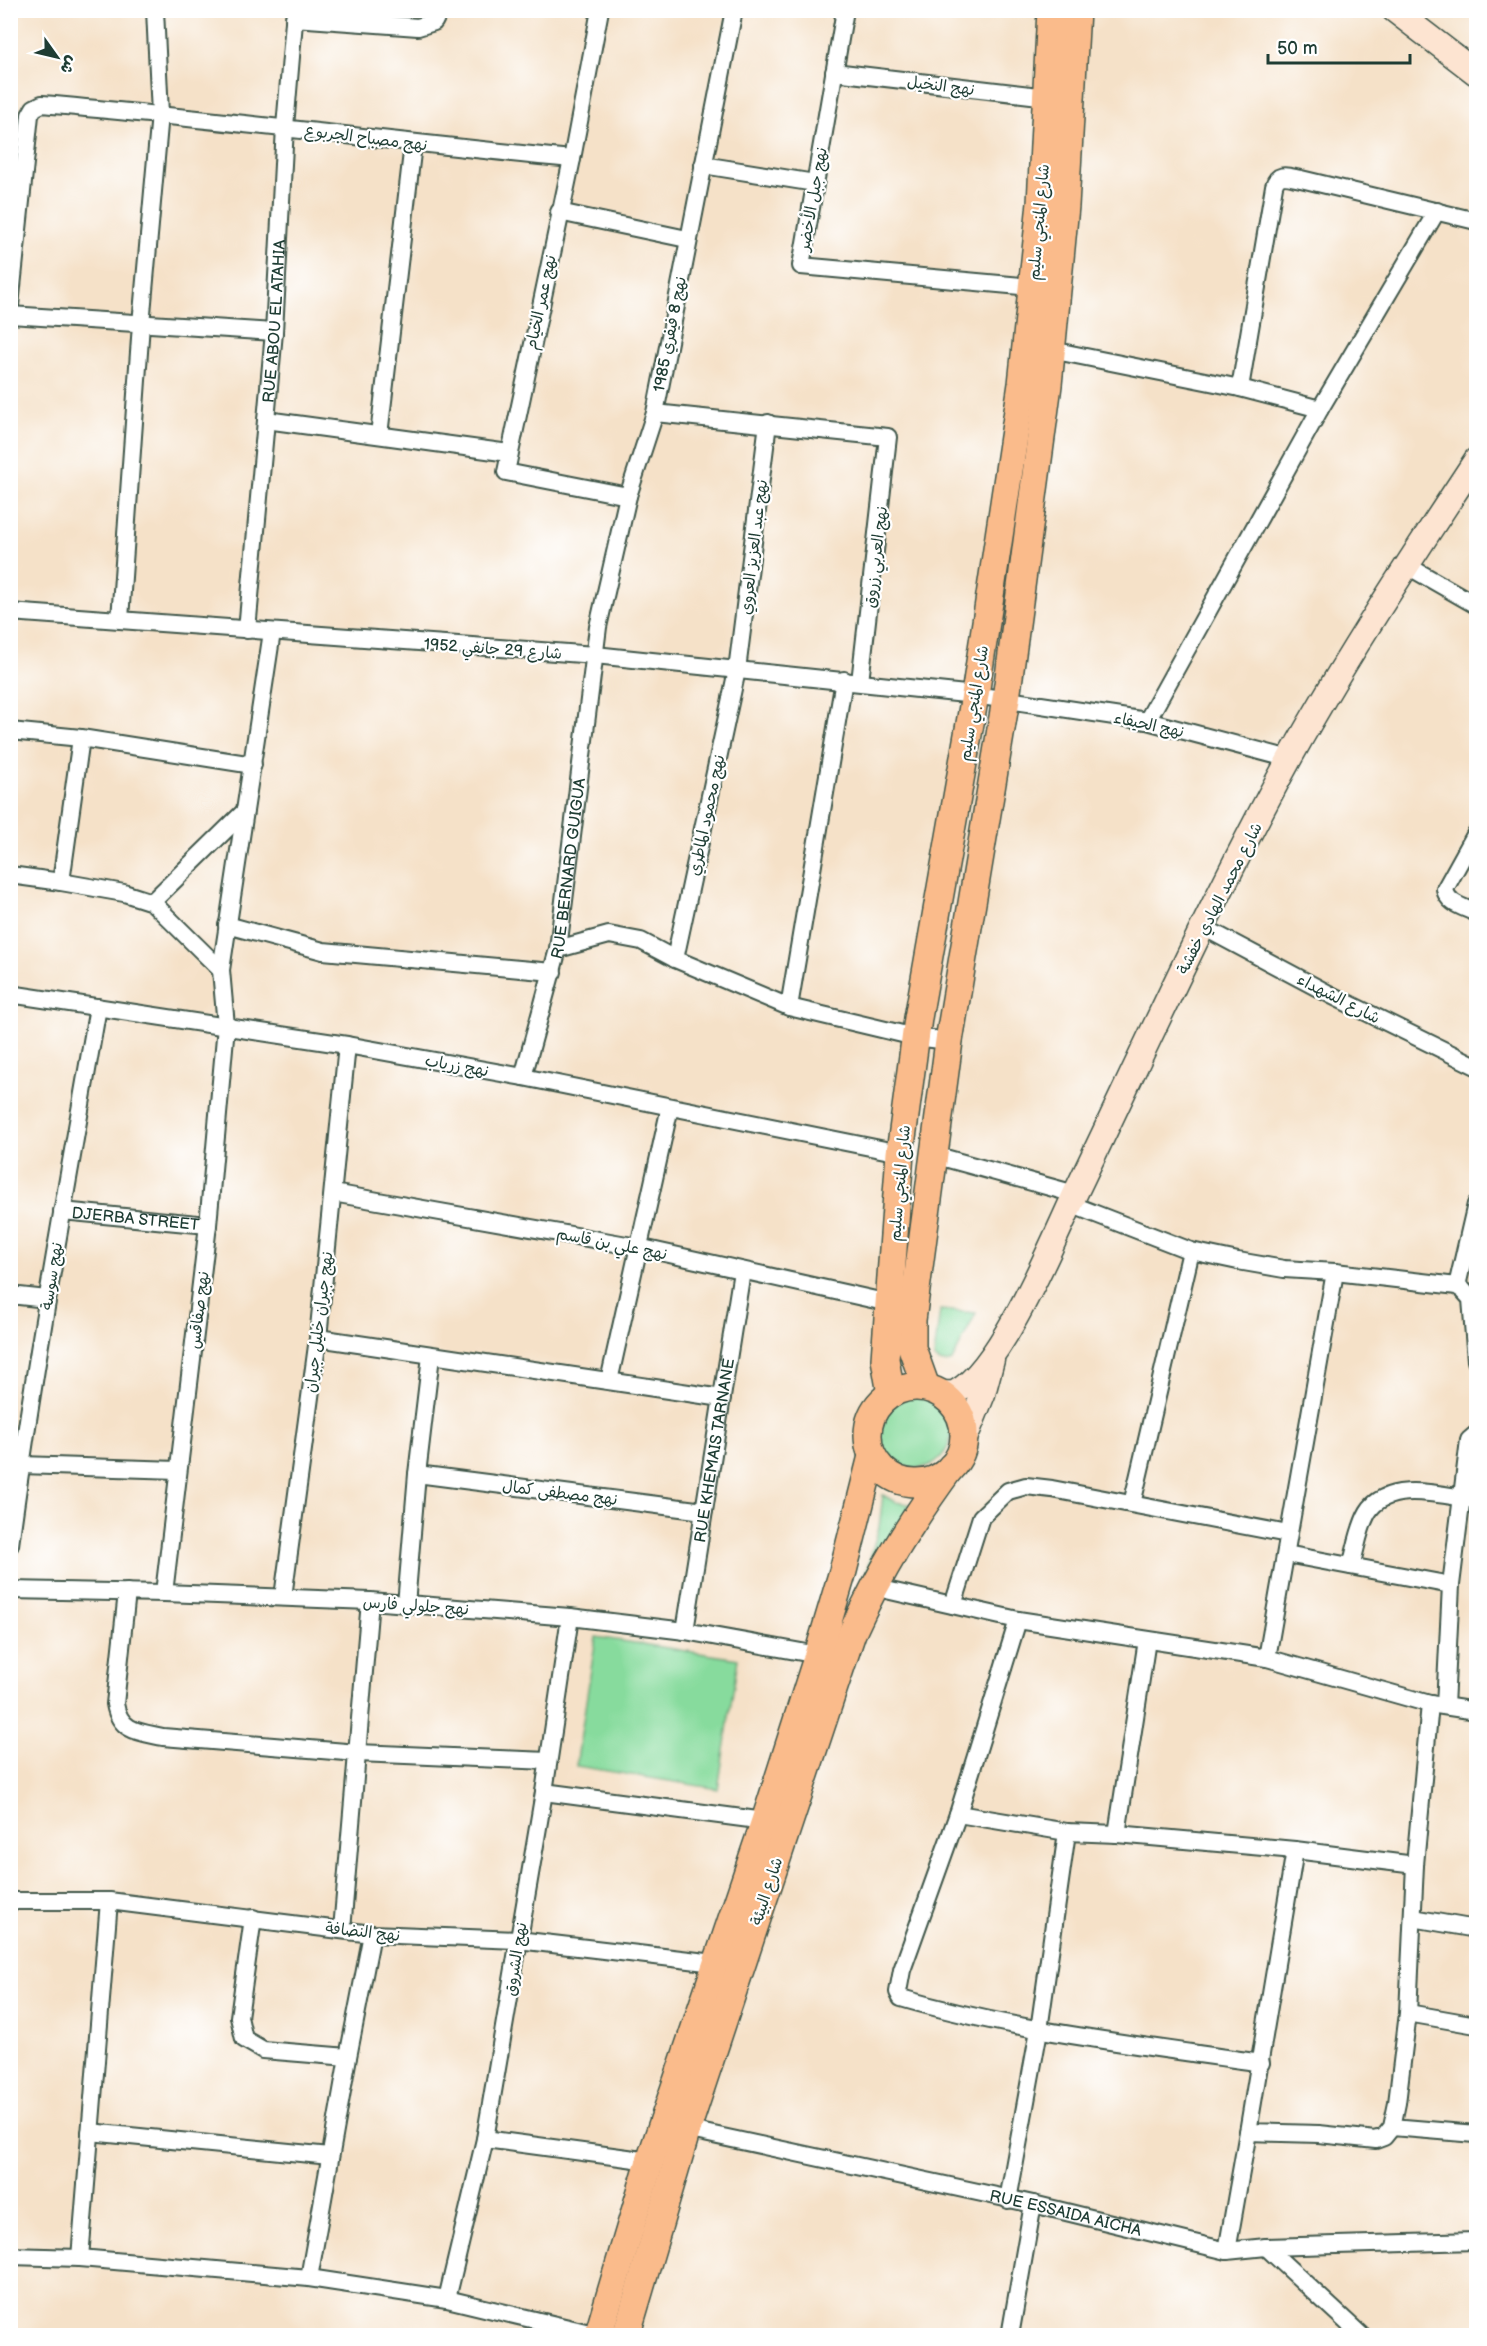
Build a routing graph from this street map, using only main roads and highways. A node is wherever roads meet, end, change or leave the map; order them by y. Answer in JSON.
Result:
{"nodes":[{"id":1,"x":1052,"y":10,"type":"edge"},
{"id":2,"x":1076,"y":10,"type":"edge"},
{"id":3,"x":1394,"y":10,"type":"edge"},
{"id":4,"x":1422,"y":10,"type":"edge"},
{"id":5,"x":1476,"y":51,"type":"edge"},
{"id":6,"x":1476,"y":73,"type":"edge"},
{"id":7,"x":1476,"y":460,"type":"edge"},
{"id":8,"x":993,"y":1355,"type":"junction"},
{"id":9,"x":933,"y":1390,"type":"junction"},
{"id":10,"x":891,"y":1394,"type":"junction"},
{"id":11,"x":872,"y":1456,"type":"junction"},
{"id":12,"x":957,"y":1457,"type":"junction"},
{"id":13,"x":675,"y":2127,"type":"junction"},
{"id":14,"x":598,"y":2335,"type":"edge"},
{"id":15,"x":626,"y":2336,"type":"edge"}],
"edges":[{"from":1,"to":10,"type":"main road","name":"شارع المنجي سليم"},
{"from":2,"to":9,"type":"main road","name":"شارع المنجي سليم"},
{"from":3,"to":6,"type":"main road"},
{"from":4,"to":5,"type":"main road"},
{"from":7,"to":8,"type":"main road","name":"شارع محمد الهادي خفشة"},
{"from":8,"to":9,"type":"main road"},
{"from":8,"to":12,"type":"main road"},
{"from":9,"to":10,"type":"main road"},
{"from":9,"to":12,"type":"main road"},
{"from":10,"to":11,"type":"main road"},
{"from":11,"to":12,"type":"main road"},
{"from":11,"to":13,"type":"main road","name":"شارع البيئة"},
{"from":12,"to":13,"type":"main road","name":"شارع البيئة"},
{"from":13,"to":14,"type":"main road","name":"شارع البيئة"},
{"from":13,"to":15,"type":"main road","name":"شارع البيئة"}]}
